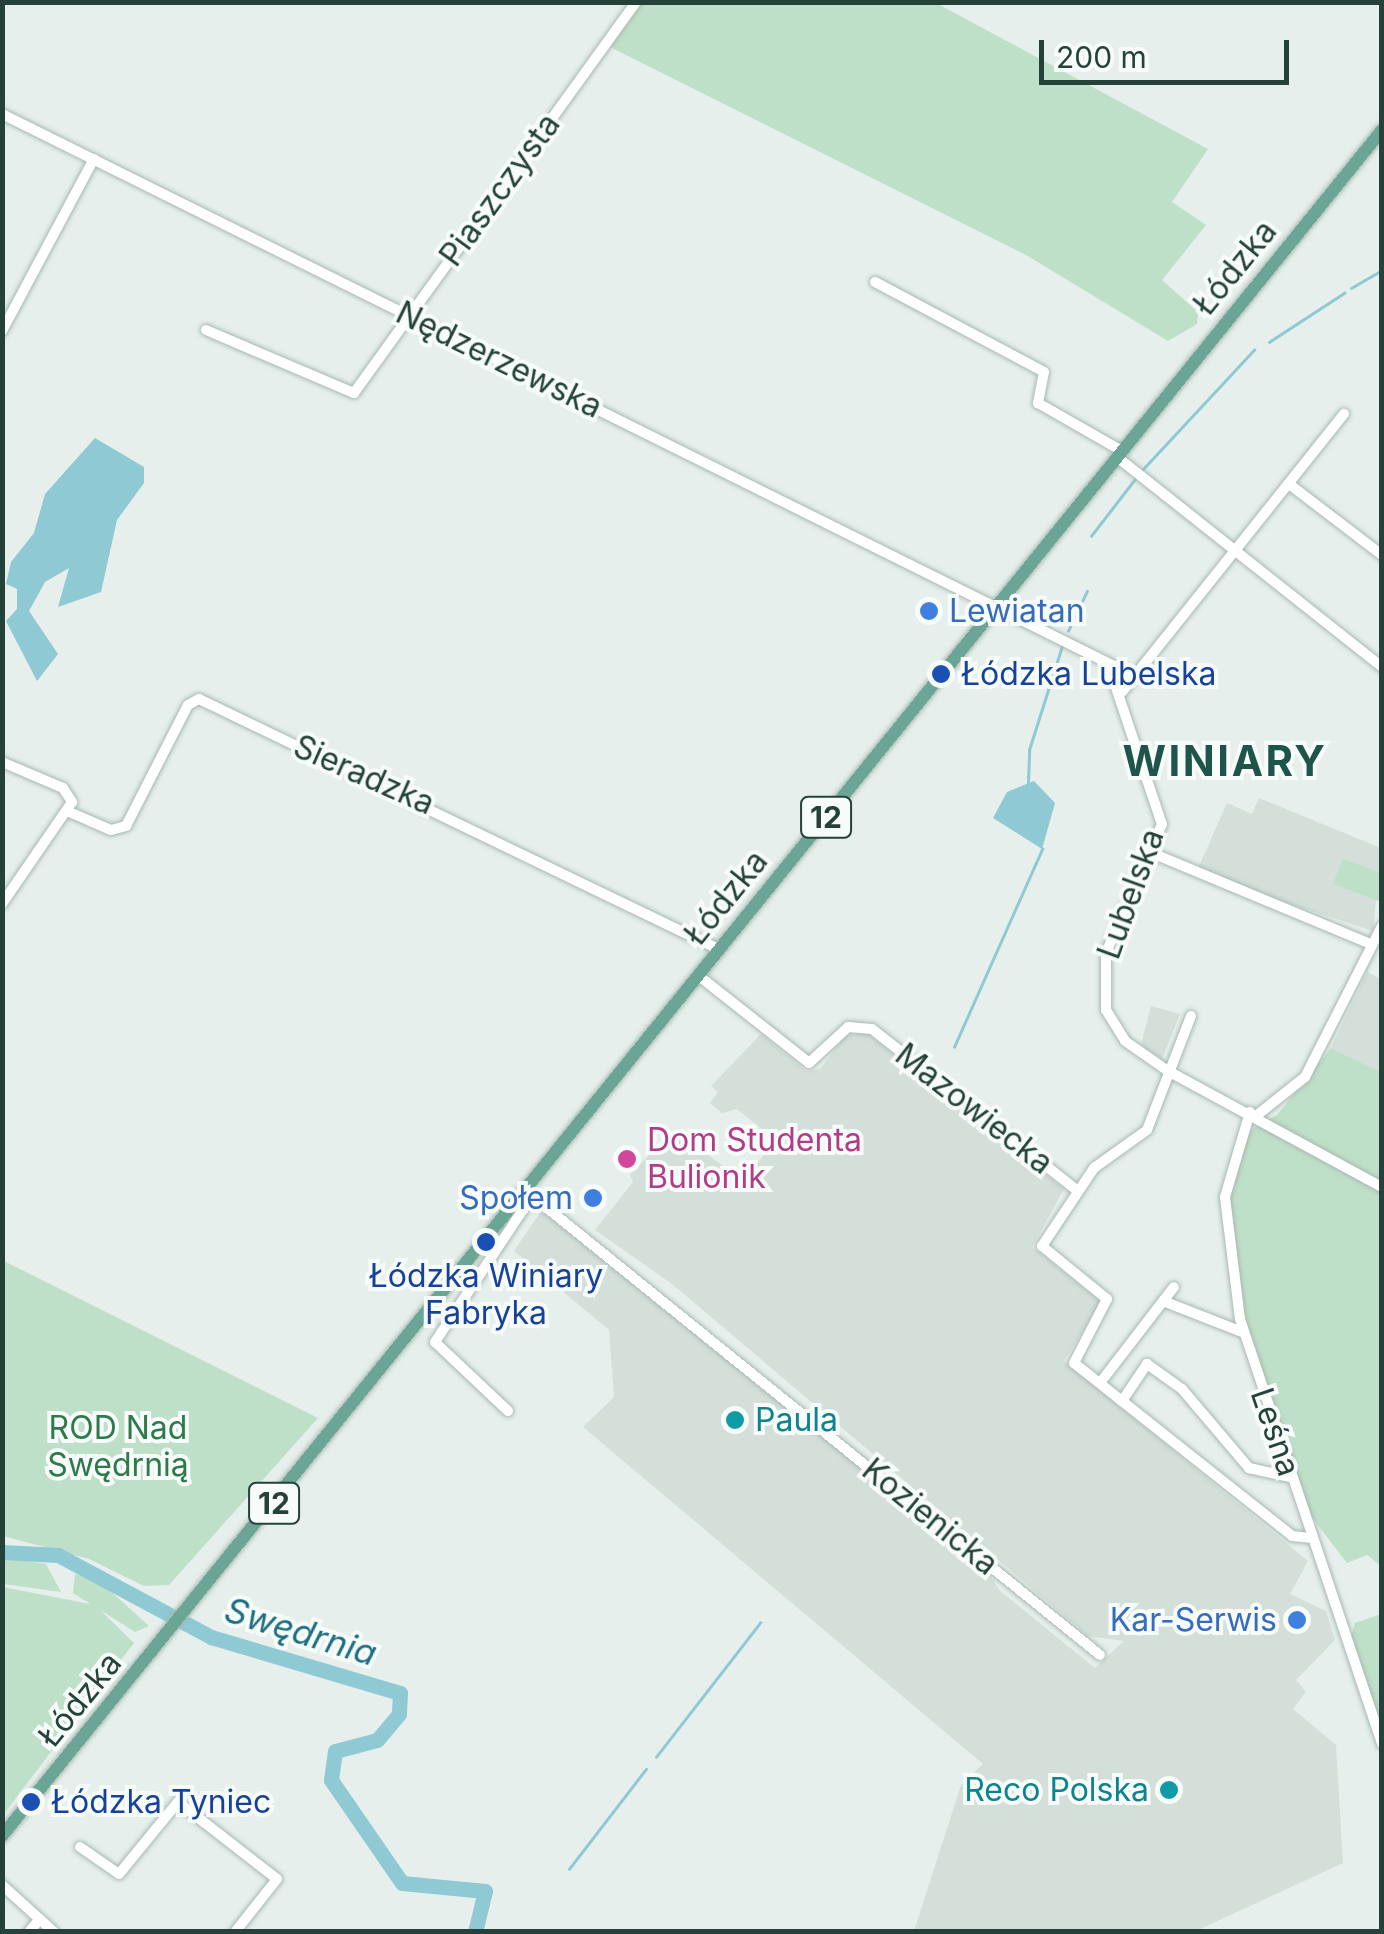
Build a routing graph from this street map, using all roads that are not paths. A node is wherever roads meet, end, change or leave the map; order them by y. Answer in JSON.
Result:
{"nodes":[{"id":1,"x":636,"y":2,"type":"edge"},
{"id":2,"x":2,"y":114,"type":"edge"},
{"id":3,"x":1382,"y":130,"type":"edge"},
{"id":4,"x":94,"y":159,"type":"junction"},
{"id":5,"x":876,"y":282,"type":"dead end"},
{"id":6,"x":410,"y":316,"type":"junction"},
{"id":7,"x":206,"y":330,"type":"dead end"},
{"id":8,"x":2,"y":331,"type":"edge"},
{"id":9,"x":1344,"y":414,"type":"dead end"},
{"id":10,"x":1119,"y":454,"type":"junction"},
{"id":11,"x":1288,"y":484,"type":"junction"},
{"id":12,"x":1235,"y":551,"type":"junction"},
{"id":13,"x":1382,"y":555,"type":"edge"},
{"id":14,"x":996,"y":606,"type":"junction"},
{"id":15,"x":1104,"y":660,"type":"junction"},
{"id":16,"x":1382,"y":667,"type":"edge"},
{"id":17,"x":1134,"y":676,"type":"junction"},
{"id":18,"x":1122,"y":692,"type":"junction"},
{"id":19,"x":2,"y":762,"type":"edge"},
{"id":20,"x":67,"y":811,"type":"junction"},
{"id":21,"x":1152,"y":853,"type":"junction"},
{"id":22,"x":2,"y":904,"type":"edge"},
{"id":23,"x":1382,"y":926,"type":"edge"},
{"id":24,"x":1371,"y":944,"type":"junction"},
{"id":25,"x":720,"y":950,"type":"junction"},
{"id":26,"x":699,"y":976,"type":"junction"},
{"id":27,"x":1191,"y":1016,"type":"dead end"},
{"id":28,"x":1168,"y":1071,"type":"junction"},
{"id":29,"x":1253,"y":1114,"type":"junction"},
{"id":30,"x":1382,"y":1186,"type":"edge"},
{"id":31,"x":1076,"y":1189,"type":"junction"},
{"id":32,"x":529,"y":1193,"type":"junction"},
{"id":33,"x":1174,"y":1287,"type":"dead end"},
{"id":34,"x":1164,"y":1300,"type":"junction"},
{"id":35,"x":1242,"y":1332,"type":"junction"},
{"id":36,"x":1100,"y":1383,"type":"junction"},
{"id":37,"x":1122,"y":1401,"type":"junction"},
{"id":38,"x":508,"y":1411,"type":"dead end"},
{"id":39,"x":1290,"y":1477,"type":"junction"},
{"id":40,"x":1310,"y":1538,"type":"junction"},
{"id":41,"x":1100,"y":1655,"type":"dead end"},
{"id":42,"x":1382,"y":1744,"type":"edge"},
{"id":43,"x":2,"y":1836,"type":"edge"},
{"id":44,"x":80,"y":1847,"type":"dead end"},
{"id":45,"x":2,"y":1886,"type":"edge"},
{"id":46,"x":40,"y":1918,"type":"junction"},
{"id":47,"x":29,"y":1932,"type":"edge"},
{"id":48,"x":54,"y":1932,"type":"edge"},
{"id":49,"x":234,"y":1932,"type":"edge"}],
"edges":[{"from":1,"to":6,"type":"street","name":"Piaszczysta"},
{"from":2,"to":4,"type":"street","name":"Nędzerzewska"},
{"from":3,"to":10,"type":"main road","name":"Łódzka","number":"12"},
{"from":4,"to":6,"type":"street","name":"Nędzerzewska"},
{"from":4,"to":8,"type":"street"},
{"from":5,"to":10,"type":"street"},
{"from":6,"to":7,"type":"street","name":"Piaszczysta"},
{"from":6,"to":14,"type":"street","name":"Nędzerzewska"},
{"from":9,"to":11,"type":"street"},
{"from":10,"to":12,"type":"street"},
{"from":10,"to":14,"type":"main road","name":"Łódzka","number":"12"},
{"from":11,"to":12,"type":"street"},
{"from":11,"to":13,"type":"street"},
{"from":12,"to":16,"type":"street"},
{"from":12,"to":17,"type":"street"},
{"from":14,"to":15,"type":"street"},
{"from":14,"to":25,"type":"main road","name":"Łódzka","number":"12"},
{"from":15,"to":17,"type":"street"},
{"from":15,"to":18,"type":"street","name":"Lubelska"},
{"from":17,"to":18,"type":"street"},
{"from":18,"to":21,"type":"street","name":"Lubelska"},
{"from":19,"to":20,"type":"street"},
{"from":20,"to":22,"type":"street"},
{"from":20,"to":25,"type":"street","name":"Sieradzka"},
{"from":21,"to":24,"type":"street"},
{"from":21,"to":28,"type":"street","name":"Lubelska"},
{"from":23,"to":24,"type":"street"},
{"from":24,"to":29,"type":"street"},
{"from":25,"to":26,"type":"main road","name":"Łódzka","number":"12"},
{"from":26,"to":31,"type":"street","name":"Mazowiecka"},
{"from":26,"to":32,"type":"main road","name":"Łódzka","number":"12"},
{"from":27,"to":28,"type":"street"},
{"from":28,"to":29,"type":"street","name":"Lubelska"},
{"from":28,"to":31,"type":"street"},
{"from":29,"to":30,"type":"street","name":"Lubelska"},
{"from":29,"to":35,"type":"street","name":"Leśna"},
{"from":31,"to":36,"type":"street","name":"Mazowiecka"},
{"from":32,"to":38,"type":"street"},
{"from":32,"to":41,"type":"street","name":"Kozienicka"},
{"from":32,"to":43,"type":"main road","name":"Łódzka","number":"12"},
{"from":33,"to":34,"type":"street"},
{"from":34,"to":35,"type":"street"},
{"from":34,"to":36,"type":"street"},
{"from":35,"to":39,"type":"street","name":"Leśna"},
{"from":36,"to":37,"type":"street","name":"Mazowiecka"},
{"from":37,"to":39,"type":"street"},
{"from":37,"to":40,"type":"street","name":"Mazowiecka"},
{"from":39,"to":40,"type":"street","name":"Leśna"},
{"from":40,"to":42,"type":"street","name":"Leśna"},
{"from":44,"to":49,"type":"street"},
{"from":45,"to":46,"type":"street"},
{"from":46,"to":47,"type":"street"},
{"from":46,"to":48,"type":"street"}]}
